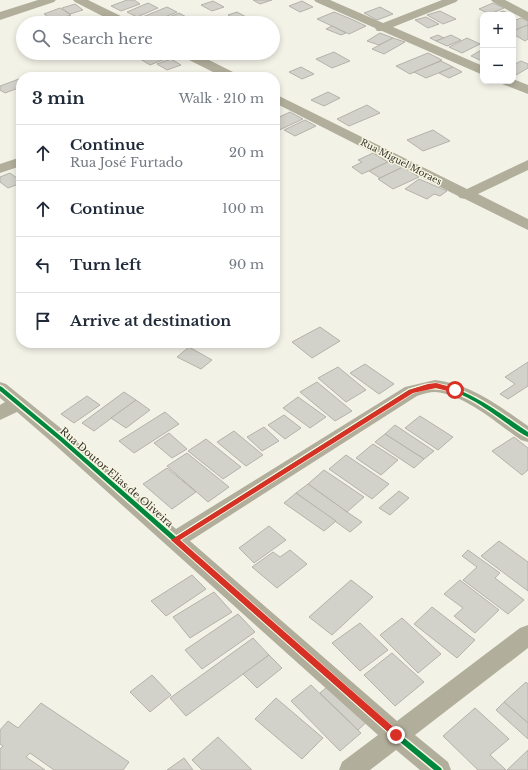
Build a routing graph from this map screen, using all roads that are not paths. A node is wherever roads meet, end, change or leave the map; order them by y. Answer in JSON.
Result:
{"nodes":[{"id":1,"x":50,"y":0,"type":"edge"},
{"id":2,"x":79,"y":0,"type":"edge"},
{"id":3,"x":320,"y":0,"type":"edge"},
{"id":4,"x":452,"y":0,"type":"edge"},
{"id":5,"x":497,"y":0,"type":"edge"},
{"id":6,"x":0,"y":16,"type":"edge"},
{"id":7,"x":111,"y":16,"type":"edge"},
{"id":8,"x":528,"y":17,"type":"edge"},
{"id":9,"x":381,"y":28,"type":"junction"},
{"id":10,"x":199,"y":60,"type":"edge"},
{"id":11,"x":480,"y":70,"type":"edge"},
{"id":12,"x":223,"y":72,"type":"edge"},
{"id":13,"x":514,"y":84,"type":"edge"},
{"id":14,"x":528,"y":90,"type":"edge"},
{"id":15,"x":280,"y":101,"type":"edge"},
{"id":16,"x":16,"y":163,"type":"edge"},
{"id":17,"x":528,"y":164,"type":"edge"},
{"id":18,"x":0,"y":169,"type":"edge"},
{"id":19,"x":465,"y":194,"type":"junction"},
{"id":20,"x":528,"y":225,"type":"edge"},
{"id":21,"x":0,"y":388,"type":"edge"},
{"id":22,"x":18,"y":404,"type":"junction"},
{"id":23,"x":0,"y":413,"type":"edge"},
{"id":24,"x":528,"y":435,"type":"edge"},
{"id":25,"x":175,"y":540,"type":"junction"},
{"id":26,"x":528,"y":635,"type":"edge"},
{"id":27,"x":396,"y":735,"type":"junction"},
{"id":28,"x":351,"y":770,"type":"edge"},
{"id":29,"x":439,"y":770,"type":"edge"}],
"edges":[{"from":1,"to":6,"type":"street"},
{"from":2,"to":7,"type":"street"},
{"from":3,"to":9,"type":"street"},
{"from":4,"to":9,"type":"street"},
{"from":5,"to":8,"type":"street"},
{"from":9,"to":11,"type":"street"},
{"from":10,"to":12,"type":"street"},
{"from":13,"to":14,"type":"street"},
{"from":15,"to":19,"type":"street","name":"Rua Miguel Moraes"},
{"from":16,"to":18,"type":"street"},
{"from":17,"to":19,"type":"street"},
{"from":19,"to":20,"type":"street","name":"Rua Miguel Moraes"},
{"from":21,"to":22,"type":"street","name":"Rua Doutor Elias de Oliveira"},
{"from":22,"to":23,"type":"street"},
{"from":22,"to":25,"type":"street","name":"Rua Doutor Elias de Oliveira"},
{"from":24,"to":25,"type":"street"},
{"from":25,"to":27,"type":"street","name":"Rua Doutor Elias de Oliveira"},
{"from":26,"to":27,"type":"street"},
{"from":27,"to":28,"type":"street"},
{"from":27,"to":29,"type":"street","name":"Rua Doutor Elias de Oliveira"}]}
